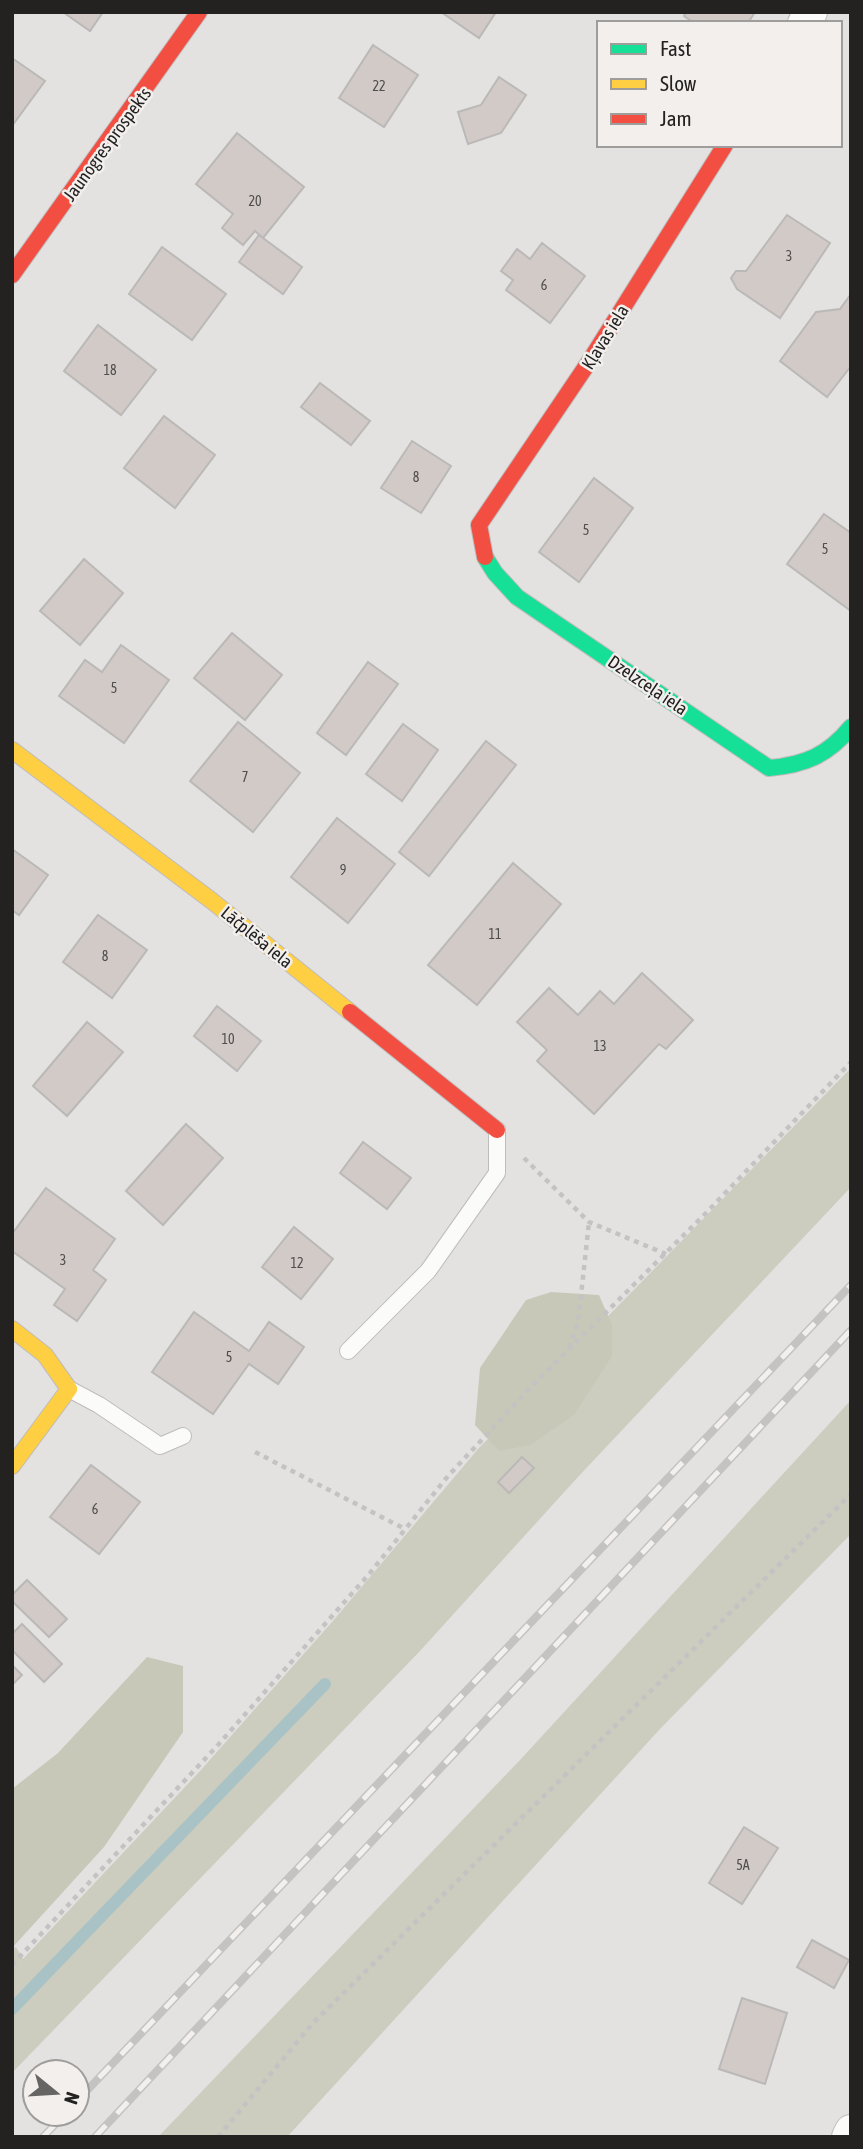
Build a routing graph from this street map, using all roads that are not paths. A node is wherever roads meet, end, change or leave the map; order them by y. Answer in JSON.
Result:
{"nodes":[{"id":1,"x":199,"y":12,"type":"edge"},
{"id":2,"x":724,"y":147,"type":"edge"},
{"id":3,"x":12,"y":275,"type":"edge"},
{"id":4,"x":479,"y":525,"type":"joint"},
{"id":5,"x":851,"y":727,"type":"edge"},
{"id":6,"x":12,"y":750,"type":"edge"},
{"id":7,"x":496,"y":1130,"type":"joint"},
{"id":8,"x":12,"y":1329,"type":"edge"},
{"id":9,"x":348,"y":1351,"type":"dead end"},
{"id":10,"x":69,"y":1389,"type":"junction"},
{"id":11,"x":183,"y":1436,"type":"dead end"},
{"id":12,"x":12,"y":1466,"type":"edge"},
{"id":13,"x":851,"y":2131,"type":"edge"},
{"id":14,"x":848,"y":2137,"type":"edge"}],
"edges":[{"from":1,"to":3,"type":"street","name":"Jaunogres prospekts"},
{"from":2,"to":4,"type":"street","name":"Kļavas iela"},
{"from":4,"to":5,"type":"street","name":"Dzelzceļa iela"},
{"from":6,"to":7,"type":"street","name":"Lāčplēša iela"},
{"from":7,"to":9,"type":"lane"},
{"from":8,"to":10,"type":"street"},
{"from":10,"to":11,"type":"lane"},
{"from":10,"to":12,"type":"street"},
{"from":13,"to":14,"type":"street"}]}
